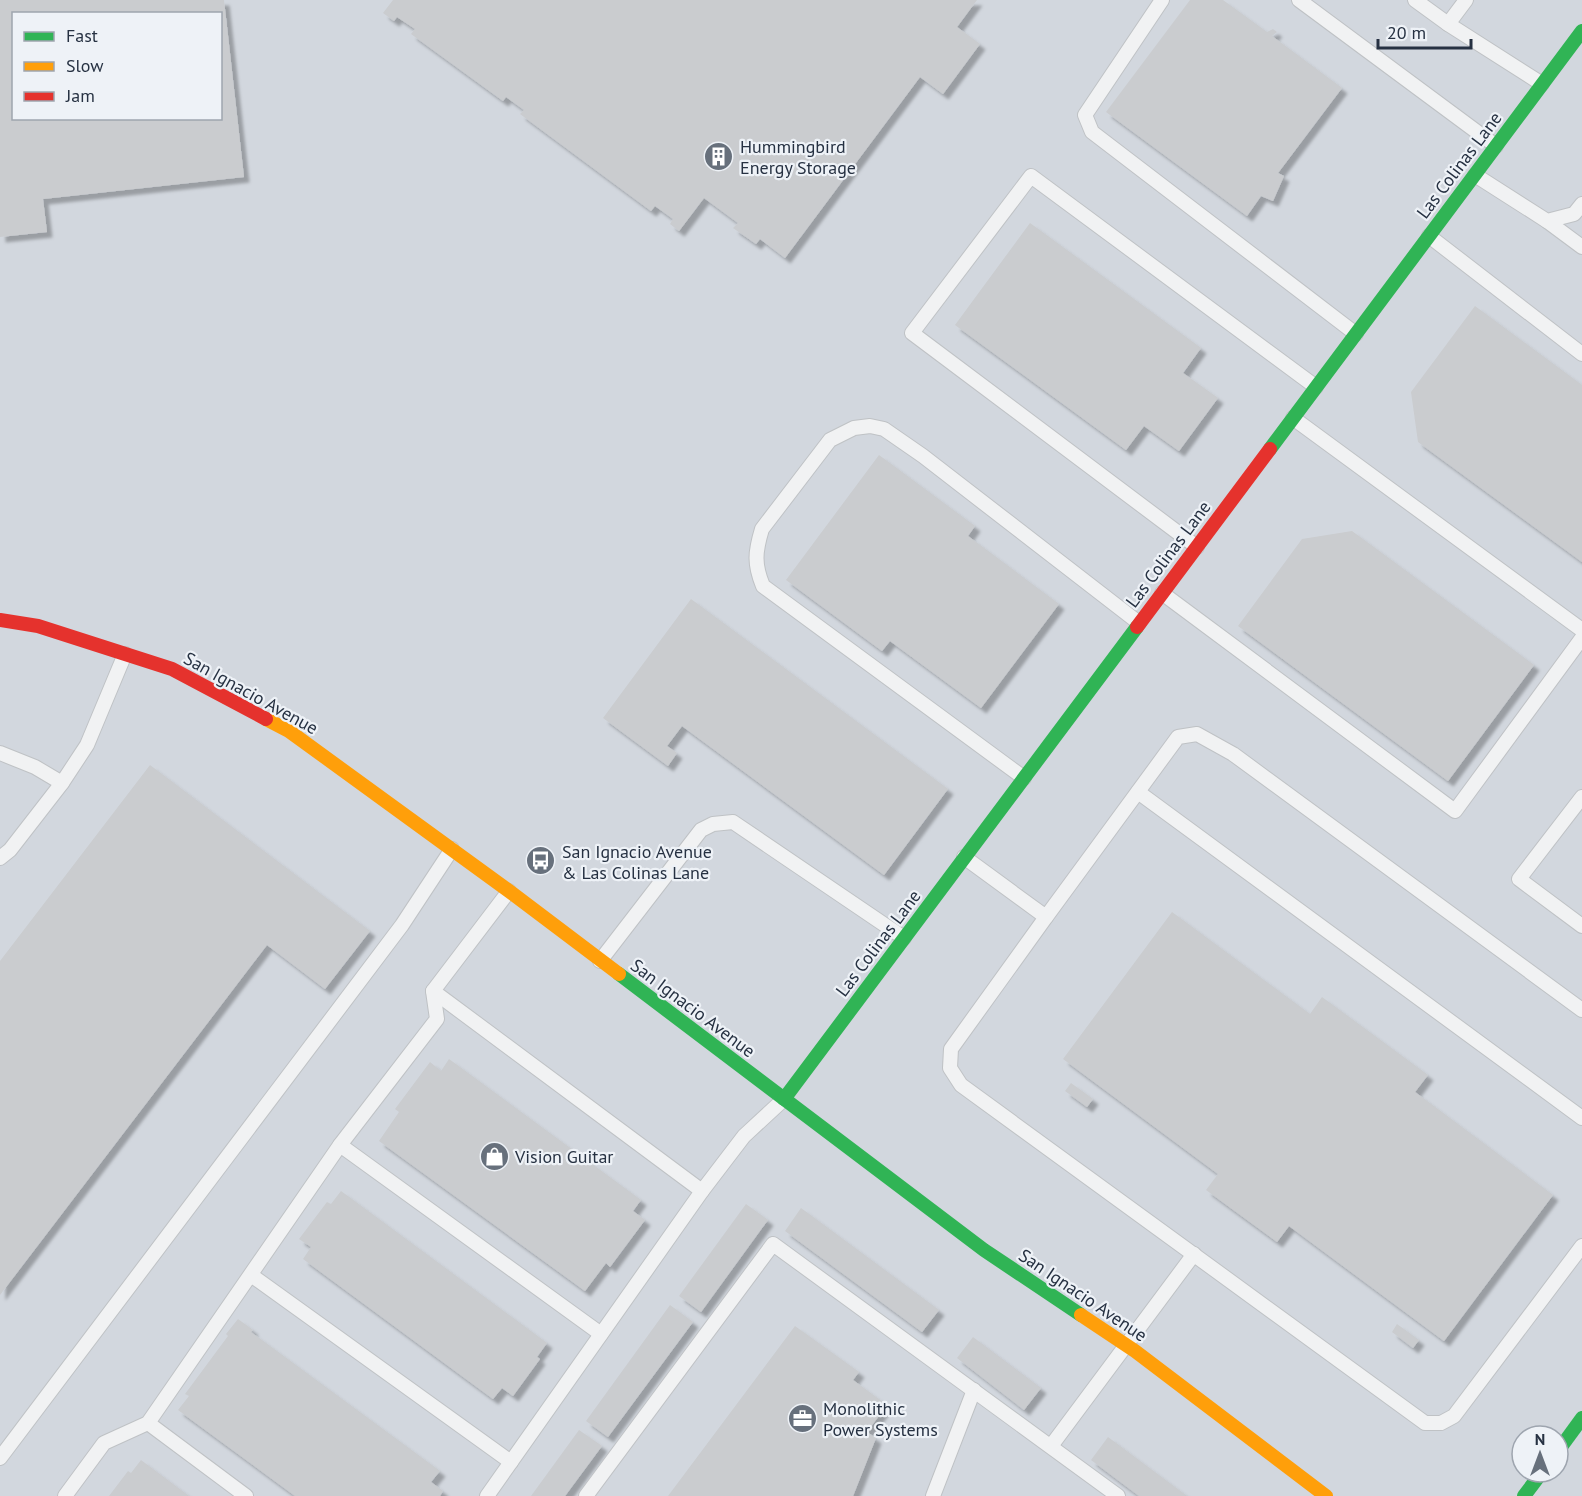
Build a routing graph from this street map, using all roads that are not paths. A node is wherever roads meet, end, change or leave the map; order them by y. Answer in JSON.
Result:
{"nodes":[{"id":1,"x":1162,"y":0,"type":"edge"},
{"id":2,"x":1299,"y":0,"type":"edge"},
{"id":3,"x":1415,"y":0,"type":"edge"},
{"id":4,"x":1466,"y":0,"type":"edge"},
{"id":5,"x":1448,"y":24,"type":"junction"},
{"id":6,"x":1582,"y":31,"type":"edge"},
{"id":7,"x":1542,"y":84,"type":"junction"},
{"id":8,"x":1496,"y":146,"type":"junction"},
{"id":9,"x":1474,"y":175,"type":"junction"},
{"id":10,"x":1582,"y":204,"type":"edge"},
{"id":11,"x":1547,"y":222,"type":"junction"},
{"id":12,"x":1429,"y":236,"type":"junction"},
{"id":13,"x":1582,"y":247,"type":"edge"},
{"id":14,"x":1356,"y":334,"type":"junction"},
{"id":15,"x":1582,"y":354,"type":"edge"},
{"id":16,"x":1316,"y":387,"type":"junction"},
{"id":17,"x":1293,"y":418,"type":"junction"},
{"id":18,"x":1197,"y":546,"type":"junction"},
{"id":19,"x":1162,"y":593,"type":"junction"},
{"id":20,"x":0,"y":620,"type":"edge"},
{"id":21,"x":1139,"y":623,"type":"junction"},
{"id":22,"x":1582,"y":630,"type":"edge"},
{"id":23,"x":1582,"y":638,"type":"edge"},
{"id":24,"x":125,"y":654,"type":"junction"},
{"id":25,"x":0,"y":753,"type":"edge"},
{"id":26,"x":1024,"y":778,"type":"junction"},
{"id":27,"x":62,"y":783,"type":"junction"},
{"id":28,"x":1138,"y":792,"type":"junction"},
{"id":29,"x":1582,"y":797,"type":"edge"},
{"id":30,"x":452,"y":849,"type":"junction"},
{"id":31,"x":964,"y":857,"type":"junction"},
{"id":32,"x":0,"y":858,"type":"edge"},
{"id":33,"x":509,"y":891,"type":"junction"},
{"id":34,"x":1046,"y":917,"type":"junction"},
{"id":35,"x":1582,"y":926,"type":"edge"},
{"id":36,"x":904,"y":938,"type":"junction"},
{"id":37,"x":600,"y":961,"type":"junction"},
{"id":38,"x":432,"y":991,"type":"junction"},
{"id":39,"x":1582,"y":1010,"type":"edge"},
{"id":40,"x":784,"y":1099,"type":"junction"},
{"id":41,"x":1582,"y":1118,"type":"edge"},
{"id":42,"x":340,"y":1145,"type":"junction"},
{"id":43,"x":702,"y":1191,"type":"junction"},
{"id":44,"x":1582,"y":1246,"type":"edge"},
{"id":45,"x":1194,"y":1254,"type":"junction"},
{"id":46,"x":250,"y":1275,"type":"junction"},
{"id":47,"x":601,"y":1334,"type":"junction"},
{"id":48,"x":1126,"y":1344,"type":"junction"},
{"id":49,"x":974,"y":1390,"type":"junction"},
{"id":50,"x":1582,"y":1418,"type":"edge"},
{"id":51,"x":148,"y":1423,"type":"junction"},
{"id":52,"x":1570,"y":1434,"type":"edge"},
{"id":53,"x":1051,"y":1446,"type":"junction"},
{"id":54,"x":0,"y":1458,"type":"edge"},
{"id":55,"x":511,"y":1462,"type":"junction"},
{"id":56,"x":65,"y":1496,"type":"edge"},
{"id":57,"x":246,"y":1496,"type":"edge"},
{"id":58,"x":487,"y":1496,"type":"edge"},
{"id":59,"x":586,"y":1496,"type":"edge"},
{"id":60,"x":933,"y":1496,"type":"edge"},
{"id":61,"x":1118,"y":1496,"type":"edge"},
{"id":62,"x":1326,"y":1496,"type":"edge"}],
"edges":[{"from":1,"to":14,"type":"lane"},
{"from":2,"to":8,"type":"lane"},
{"from":3,"to":5,"type":"lane"},
{"from":4,"to":5,"type":"lane"},
{"from":5,"to":7,"type":"lane"},
{"from":6,"to":7,"type":"street","name":"Las Colinas Lane"},
{"from":7,"to":8,"type":"street","name":"Las Colinas Lane"},
{"from":8,"to":9,"type":"street","name":"Las Colinas Lane"},
{"from":9,"to":11,"type":"lane"},
{"from":9,"to":12,"type":"street","name":"Las Colinas Lane"},
{"from":10,"to":11,"type":"lane"},
{"from":11,"to":13,"type":"lane"},
{"from":12,"to":14,"type":"street","name":"Las Colinas Lane"},
{"from":12,"to":15,"type":"lane"},
{"from":14,"to":16,"type":"street","name":"Las Colinas Lane"},
{"from":16,"to":17,"type":"street","name":"Las Colinas Lane"},
{"from":16,"to":18,"type":"lane"},
{"from":17,"to":18,"type":"street","name":"Las Colinas Lane"},
{"from":17,"to":22,"type":"lane"},
{"from":18,"to":19,"type":"street","name":"Las Colinas Lane"},
{"from":19,"to":21,"type":"street","name":"Las Colinas Lane"},
{"from":19,"to":23,"type":"lane"},
{"from":20,"to":24,"type":"street","name":"San Ignacio Avenue"},
{"from":21,"to":26,"type":"street","name":"Las Colinas Lane"},
{"from":21,"to":26,"type":"lane"},
{"from":24,"to":27,"type":"lane"},
{"from":24,"to":30,"type":"street","name":"San Ignacio Avenue"},
{"from":25,"to":27,"type":"lane"},
{"from":26,"to":31,"type":"street","name":"Las Colinas Lane"},
{"from":27,"to":32,"type":"lane"},
{"from":28,"to":34,"type":"lane"},
{"from":28,"to":39,"type":"lane"},
{"from":28,"to":41,"type":"lane"},
{"from":29,"to":35,"type":"lane"},
{"from":30,"to":33,"type":"street","name":"San Ignacio Avenue"},
{"from":30,"to":54,"type":"lane"},
{"from":31,"to":34,"type":"lane"},
{"from":31,"to":36,"type":"street","name":"Las Colinas Lane"},
{"from":33,"to":37,"type":"street","name":"San Ignacio Avenue"},
{"from":33,"to":38,"type":"lane"},
{"from":34,"to":45,"type":"lane"},
{"from":36,"to":37,"type":"lane"},
{"from":36,"to":40,"type":"street","name":"Las Colinas Lane"},
{"from":37,"to":40,"type":"street","name":"San Ignacio Avenue"},
{"from":38,"to":42,"type":"lane"},
{"from":38,"to":43,"type":"lane"},
{"from":40,"to":43,"type":"lane"},
{"from":40,"to":48,"type":"street","name":"San Ignacio Avenue"},
{"from":42,"to":46,"type":"lane"},
{"from":42,"to":47,"type":"lane"},
{"from":43,"to":47,"type":"lane"},
{"from":44,"to":45,"type":"lane"},
{"from":45,"to":48,"type":"lane"},
{"from":46,"to":51,"type":"lane"},
{"from":46,"to":55,"type":"lane"},
{"from":47,"to":55,"type":"lane"},
{"from":48,"to":53,"type":"lane"},
{"from":48,"to":62,"type":"street","name":"San Ignacio Avenue"},
{"from":49,"to":53,"type":"lane"},
{"from":49,"to":59,"type":"lane"},
{"from":49,"to":60,"type":"lane"},
{"from":50,"to":52,"type":"street"},
{"from":51,"to":56,"type":"lane"},
{"from":51,"to":57,"type":"lane"},
{"from":53,"to":61,"type":"lane"},
{"from":55,"to":58,"type":"lane"}]}
